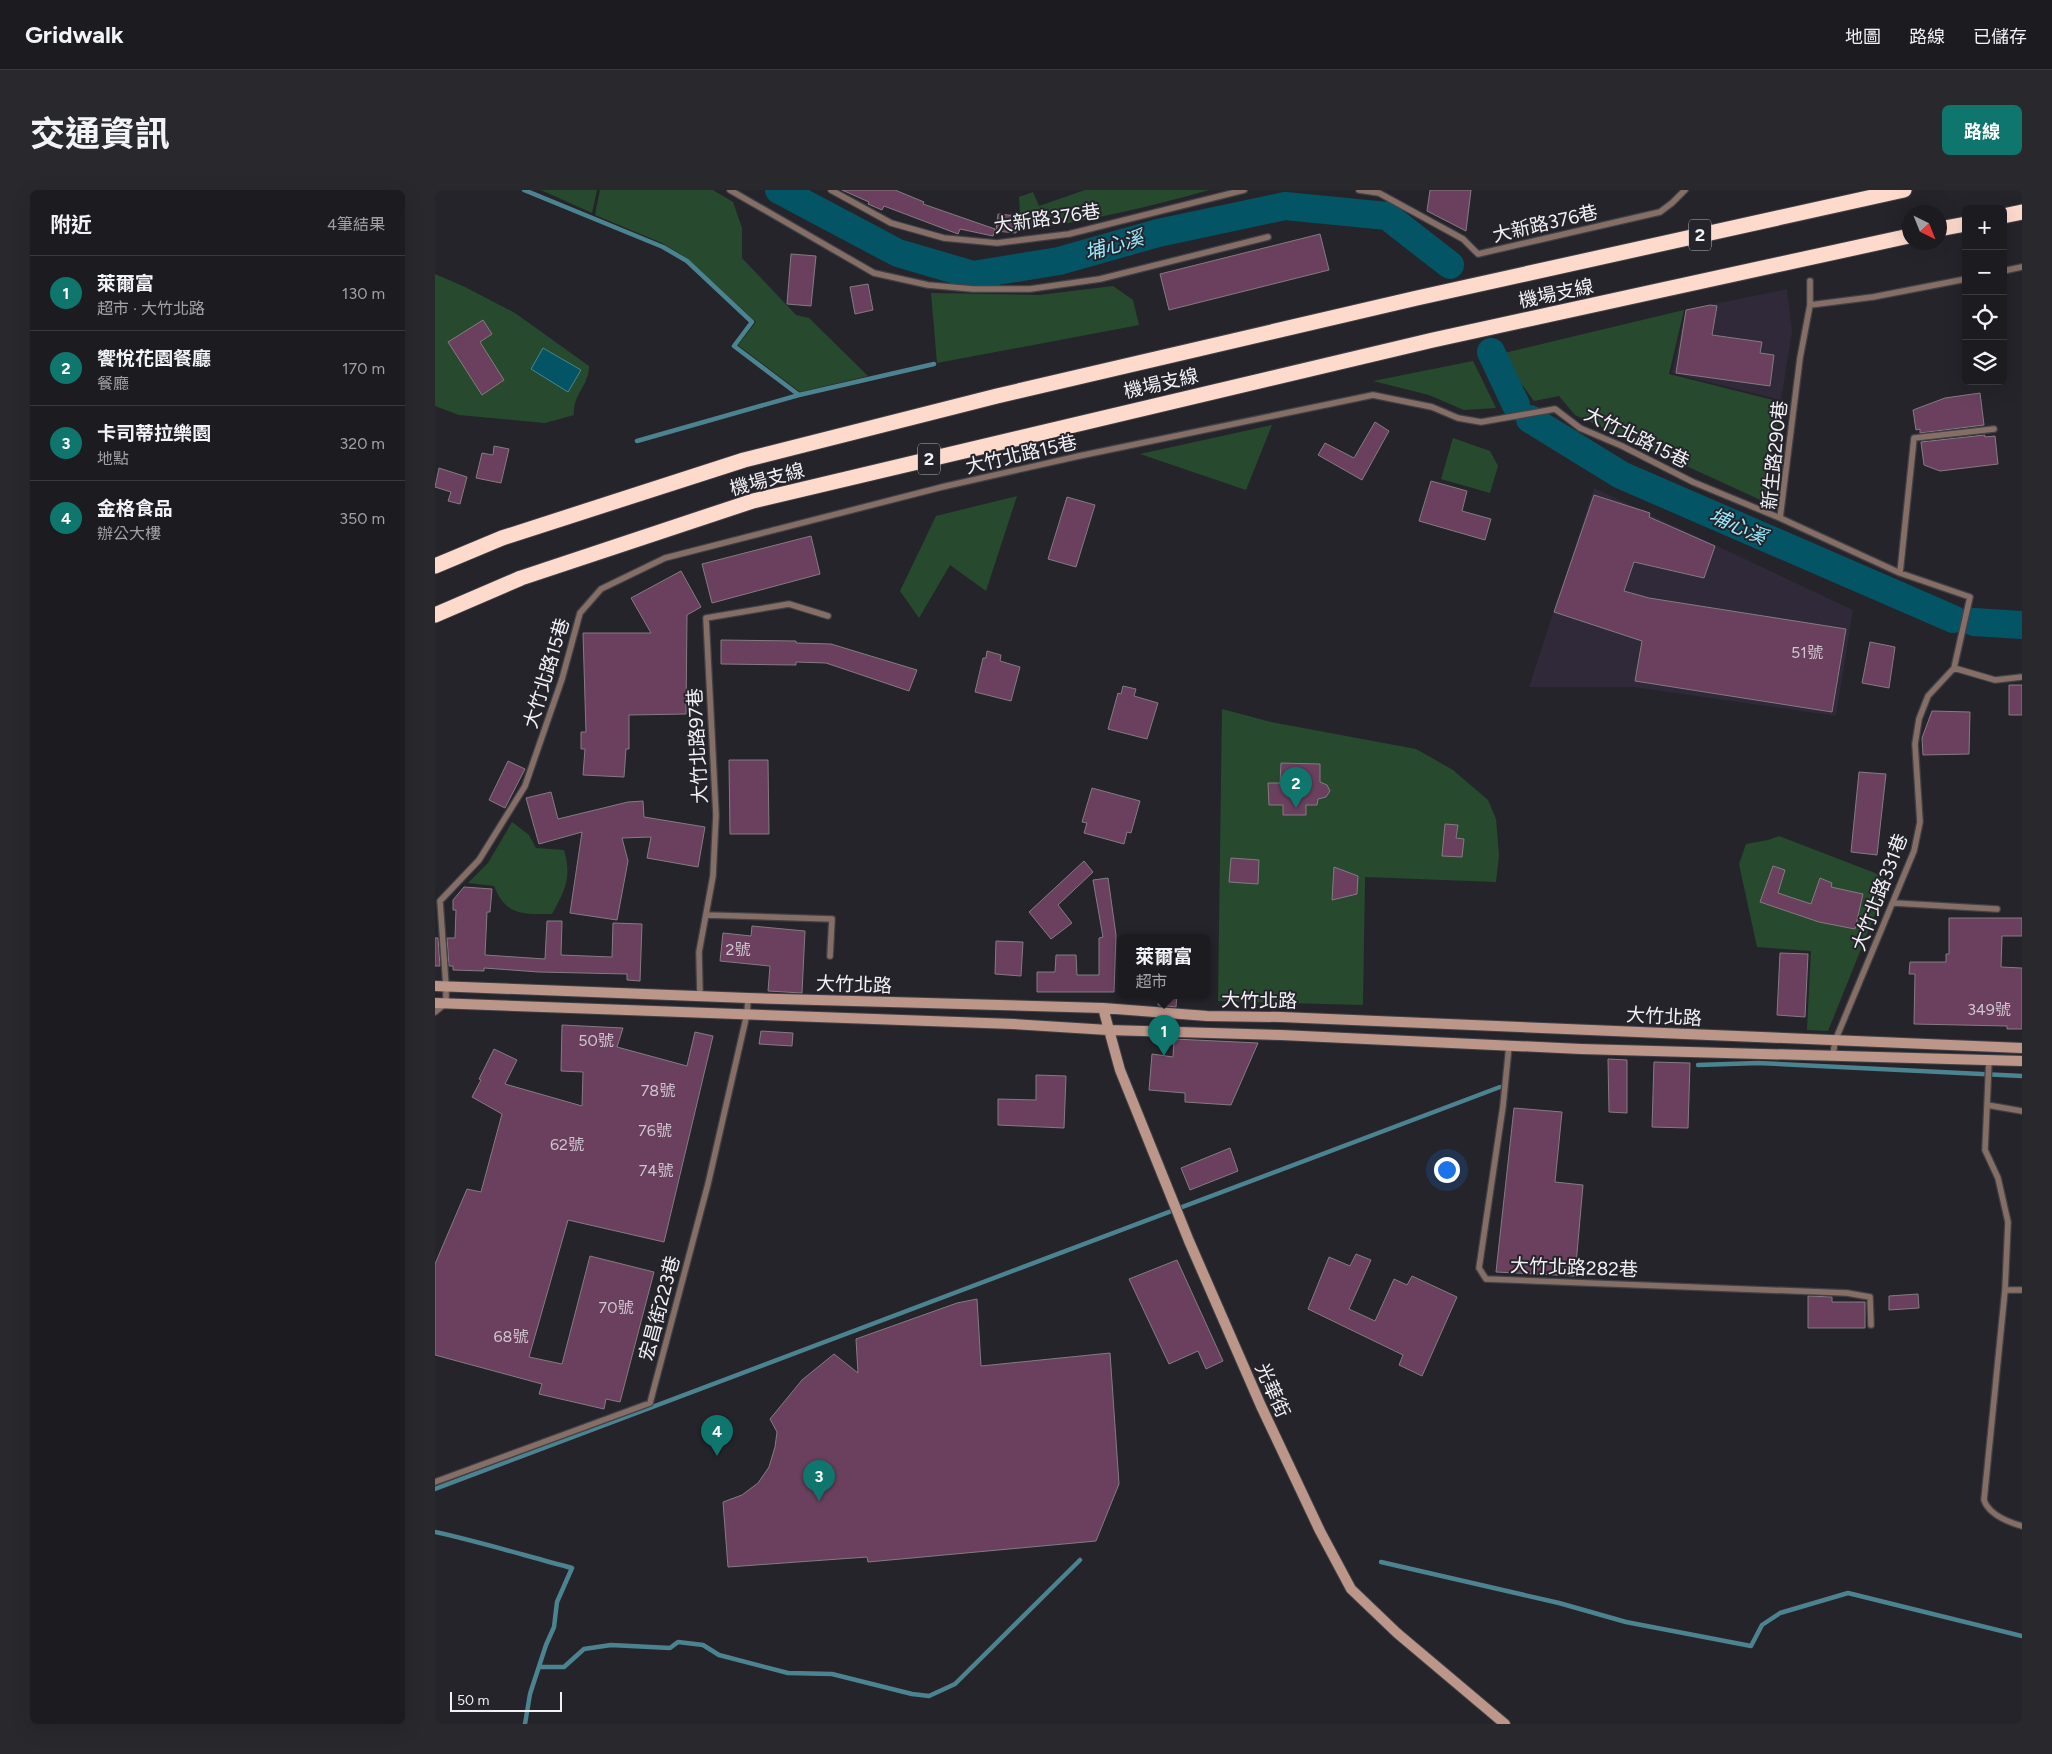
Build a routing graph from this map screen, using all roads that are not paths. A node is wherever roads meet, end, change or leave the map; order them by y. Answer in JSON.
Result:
{"nodes":[{"id":1,"x":730,"y":190,"type":"edge"},
{"id":2,"x":831,"y":190,"type":"edge"},
{"id":3,"x":1244,"y":190,"type":"edge"},
{"id":4,"x":1359,"y":190,"type":"edge"},
{"id":5,"x":1685,"y":190,"type":"edge"},
{"id":6,"x":1904,"y":190,"type":"edge"},
{"id":7,"x":2022,"y":212,"type":"edge"},
{"id":8,"x":2007,"y":215,"type":"edge"},
{"id":9,"x":1962,"y":225,"type":"edge"},
{"id":10,"x":1947,"y":228,"type":"edge"},
{"id":11,"x":1268,"y":237,"type":"dead end"},
{"id":12,"x":1902,"y":238,"type":"edge"},
{"id":13,"x":2022,"y":267,"type":"edge"},
{"id":14,"x":2007,"y":270,"type":"edge"},
{"id":15,"x":1962,"y":280,"type":"edge"},
{"id":16,"x":1810,"y":281,"type":"dead end"},
{"id":17,"x":1810,"y":305,"type":"junction"},
{"id":18,"x":1994,"y":429,"type":"dead end"},
{"id":19,"x":1780,"y":518,"type":"junction"},
{"id":20,"x":435,"y":566,"type":"edge"},
{"id":21,"x":1900,"y":573,"type":"junction"},
{"id":22,"x":435,"y":615,"type":"edge"},
{"id":23,"x":828,"y":616,"type":"dead end"},
{"id":24,"x":1954,"y":668,"type":"junction"},
{"id":25,"x":2022,"y":677,"type":"edge"},
{"id":26,"x":437,"y":901,"type":"edge"},
{"id":27,"x":1894,"y":903,"type":"junction"},
{"id":28,"x":1997,"y":909,"type":"dead end"},
{"id":29,"x":706,"y":915,"type":"junction"},
{"id":30,"x":830,"y":956,"type":"dead end"},
{"id":31,"x":435,"y":986,"type":"edge"},
{"id":32,"x":446,"y":986,"type":"junction"},
{"id":33,"x":700,"y":996,"type":"junction"},
{"id":34,"x":748,"y":998,"type":"junction"},
{"id":35,"x":440,"y":1003,"type":"edge"},
{"id":36,"x":1103,"y":1008,"type":"junction"},
{"id":37,"x":435,"y":1012,"type":"edge"},
{"id":38,"x":747,"y":1014,"type":"junction"},
{"id":39,"x":1108,"y":1030,"type":"junction"},
{"id":40,"x":1835,"y":1041,"type":"junction"},
{"id":41,"x":1509,"y":1046,"type":"junction"},
{"id":42,"x":2022,"y":1048,"type":"edge"},
{"id":43,"x":1833,"y":1054,"type":"junction"},
{"id":44,"x":1989,"y":1060,"type":"junction"},
{"id":45,"x":2022,"y":1061,"type":"edge"},
{"id":46,"x":1987,"y":1104,"type":"junction"},
{"id":47,"x":2022,"y":1111,"type":"edge"},
{"id":48,"x":2005,"y":1290,"type":"junction"},
{"id":49,"x":2022,"y":1290,"type":"edge"},
{"id":50,"x":1871,"y":1325,"type":"dead end"},
{"id":51,"x":435,"y":1482,"type":"edge"},
{"id":52,"x":2022,"y":1526,"type":"edge"},
{"id":53,"x":1505,"y":1724,"type":"edge"}],
"edges":[{"from":1,"to":11,"type":"lane"},
{"from":2,"to":3,"type":"lane","name":"大新路376巷"},
{"from":4,"to":5,"type":"lane","name":"大新路376巷"},
{"from":6,"to":20,"type":"highway","name":"機場支線","number":"2"},
{"from":7,"to":8,"type":"highway"},
{"from":9,"to":10,"type":"highway"},
{"from":12,"to":22,"type":"highway","name":"機場支線","number":"2"},
{"from":13,"to":14,"type":"lane"},
{"from":15,"to":17,"type":"lane"},
{"from":16,"to":17,"type":"lane","name":"新生路290巷"},
{"from":17,"to":19,"type":"lane","name":"新生路290巷"},
{"from":18,"to":21,"type":"lane"},
{"from":19,"to":21,"type":"lane","name":"新生路290巷"},
{"from":19,"to":26,"type":"lane","name":"大竹北路15巷"},
{"from":21,"to":24,"type":"lane","name":"新生路290巷"},
{"from":23,"to":29,"type":"lane","name":"大竹北路97巷"},
{"from":24,"to":25,"type":"lane"},
{"from":24,"to":27,"type":"lane","name":"大竹北路331巷"},
{"from":26,"to":32,"type":"lane","name":"大竹北路15巷"},
{"from":27,"to":28,"type":"lane"},
{"from":27,"to":40,"type":"lane","name":"大竹北路331巷"},
{"from":29,"to":30,"type":"lane"},
{"from":29,"to":33,"type":"lane","name":"大竹北路97巷"},
{"from":31,"to":32,"type":"street","name":"大竹北路"},
{"from":32,"to":33,"type":"street","name":"大竹北路"},
{"from":32,"to":35,"type":"lane","name":"大竹北路15巷"},
{"from":33,"to":34,"type":"street","name":"大竹北路"},
{"from":34,"to":36,"type":"street","name":"大竹北路"},
{"from":34,"to":38,"type":"lane","name":"宏昌街223巷"},
{"from":35,"to":37,"type":"lane"},
{"from":35,"to":38,"type":"street","name":"大竹北路"},
{"from":36,"to":39,"type":"street","name":"光華街"},
{"from":36,"to":40,"type":"street","name":"大竹北路"},
{"from":38,"to":39,"type":"street","name":"大竹北路"},
{"from":38,"to":51,"type":"lane","name":"宏昌街223巷"},
{"from":39,"to":41,"type":"street","name":"大竹北路"},
{"from":39,"to":53,"type":"street","name":"光華街"},
{"from":40,"to":42,"type":"street","name":"大竹北路"},
{"from":40,"to":43,"type":"lane","name":"大竹北路331巷"},
{"from":41,"to":43,"type":"street","name":"大竹北路"},
{"from":41,"to":50,"type":"lane","name":"大竹北路282巷"},
{"from":43,"to":44,"type":"street","name":"大竹北路"},
{"from":44,"to":45,"type":"street","name":"大竹北路"},
{"from":44,"to":46,"type":"lane"},
{"from":46,"to":47,"type":"lane"},
{"from":46,"to":48,"type":"lane"},
{"from":48,"to":49,"type":"lane"},
{"from":48,"to":52,"type":"lane"}]}
